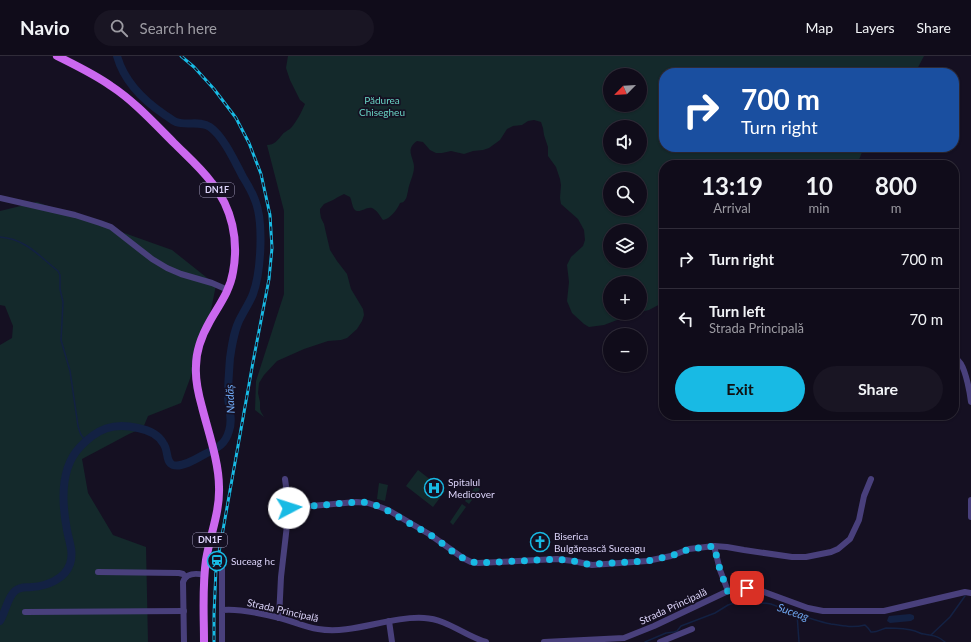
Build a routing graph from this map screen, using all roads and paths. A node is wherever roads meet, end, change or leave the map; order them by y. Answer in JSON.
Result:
{"nodes":[{"id":1,"x":57,"y":56,"type":"edge"},
{"id":2,"x":0,"y":198,"type":"edge"},
{"id":3,"x":228,"y":290,"type":"junction"},
{"id":4,"x":959,"y":362,"type":"edge"},
{"id":5,"x":971,"y":402,"type":"edge"},
{"id":6,"x":285,"y":479,"type":"dead end"},
{"id":7,"x":871,"y":479,"type":"dead end"},
{"id":8,"x":971,"y":500,"type":"edge"},
{"id":9,"x":289,"y":508,"type":"junction"},
{"id":10,"x":971,"y":517,"type":"edge"},
{"id":11,"x":714,"y":546,"type":"junction"},
{"id":12,"x":222,"y":569,"type":"dead end"},
{"id":13,"x":98,"y":572,"type":"dead end"},
{"id":14,"x":204,"y":575,"type":"junction"},
{"id":15,"x":186,"y":577,"type":"junction"},
{"id":16,"x":728,"y":592,"type":"junction"},
{"id":17,"x":971,"y":593,"type":"edge"},
{"id":18,"x":222,"y":610,"type":"junction"},
{"id":19,"x":184,"y":611,"type":"junction"},
{"id":20,"x":25,"y":612,"type":"dead end"},
{"id":21,"x":279,"y":618,"type":"junction"},
{"id":22,"x":389,"y":621,"type":"junction"},
{"id":23,"x":692,"y":629,"type":"dead end"},
{"id":24,"x":625,"y":640,"type":"edge"},
{"id":25,"x":184,"y":642,"type":"edge"},
{"id":26,"x":204,"y":642,"type":"edge"},
{"id":27,"x":222,"y":642,"type":"edge"},
{"id":28,"x":392,"y":642,"type":"edge"},
{"id":29,"x":486,"y":642,"type":"edge"},
{"id":30,"x":544,"y":642,"type":"edge"},
{"id":31,"x":660,"y":642,"type":"edge"}],
"edges":[{"from":1,"to":3,"type":"main road","number":"DN1F"},
{"from":2,"to":3,"type":"street"},
{"from":3,"to":14,"type":"main road","number":"DN1F"},
{"from":4,"to":5,"type":"street"},
{"from":6,"to":9,"type":"street"},
{"from":7,"to":11,"type":"street"},
{"from":8,"to":10,"type":"street"},
{"from":9,"to":11,"type":"street"},
{"from":9,"to":21,"type":"street"},
{"from":11,"to":16,"type":"street"},
{"from":12,"to":18,"type":"street"},
{"from":13,"to":15,"type":"street"},
{"from":14,"to":15,"type":"street"},
{"from":14,"to":26,"type":"main road","number":"DN1F"},
{"from":15,"to":19,"type":"street"},
{"from":16,"to":17,"type":"street","name":"Strada Principală"},
{"from":16,"to":24,"type":"street","name":"Strada Principală"},
{"from":18,"to":21,"type":"street","name":"Strada Principală"},
{"from":18,"to":27,"type":"street"},
{"from":19,"to":20,"type":"street"},
{"from":19,"to":25,"type":"street"},
{"from":21,"to":22,"type":"street","name":"Strada Principală"},
{"from":22,"to":28,"type":"street"},
{"from":22,"to":29,"type":"street","name":"Strada Principală"},
{"from":23,"to":31,"type":"street"},
{"from":24,"to":30,"type":"street","name":"Strada Principală"}]}
